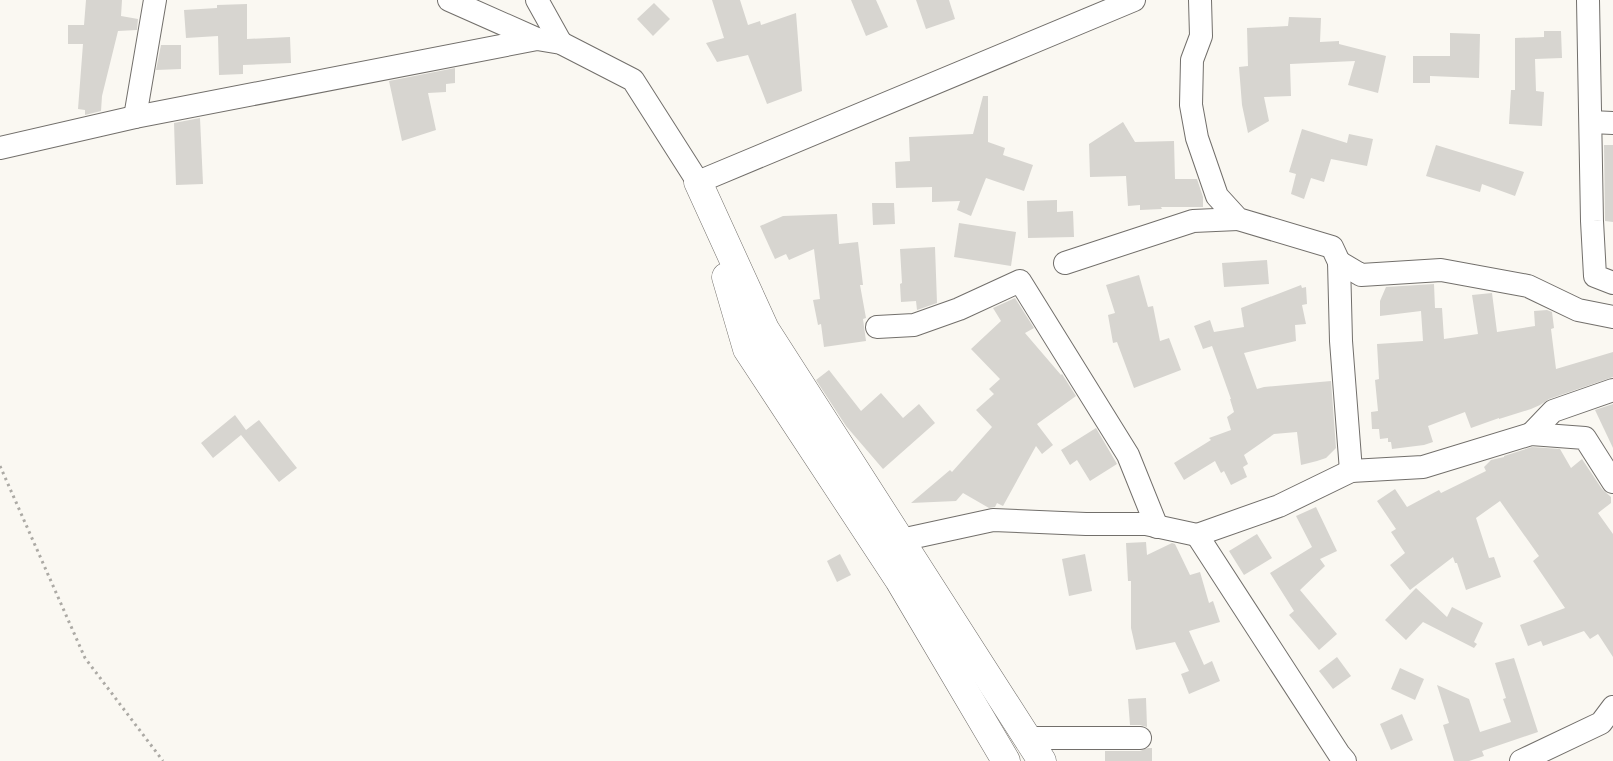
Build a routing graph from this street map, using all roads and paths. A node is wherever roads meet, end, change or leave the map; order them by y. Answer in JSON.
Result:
{"nodes":[{"id":1,"x":155,"y":0,"type":"edge"},
{"id":2,"x":449,"y":0,"type":"edge"},
{"id":3,"x":537,"y":0,"type":"edge"},
{"id":4,"x":1134,"y":0,"type":"edge"},
{"id":5,"x":1200,"y":0,"type":"edge"},
{"id":6,"x":1588,"y":0,"type":"edge"},
{"id":7,"x":537,"y":39,"type":"junction"},
{"id":8,"x":561,"y":43,"type":"junction"},
{"id":9,"x":135,"y":117,"type":"junction"},
{"id":10,"x":1591,"y":122,"type":"junction"},
{"id":11,"x":1613,"y":124,"type":"edge"},
{"id":12,"x":0,"y":148,"type":"edge"},
{"id":13,"x":698,"y":182,"type":"junction"},
{"id":14,"x":1238,"y":219,"type":"junction"},
{"id":15,"x":1339,"y":262,"type":"junction"},
{"id":16,"x":1065,"y":263,"type":"dead end"},
{"id":17,"x":1613,"y":283,"type":"edge"},
{"id":18,"x":1613,"y":317,"type":"edge"},
{"id":19,"x":876,"y":326,"type":"dead end"},
{"id":20,"x":1613,"y":390,"type":"edge"},
{"id":21,"x":1531,"y":434,"type":"junction"},
{"id":22,"x":0,"y":466,"type":"edge"},
{"id":23,"x":1351,"y":471,"type":"junction"},
{"id":24,"x":1613,"y":482,"type":"edge"},
{"id":25,"x":1157,"y":526,"type":"junction"},
{"id":26,"x":1197,"y":535,"type":"junction"},
{"id":27,"x":901,"y":540,"type":"junction"},
{"id":28,"x":1613,"y":707,"type":"edge"},
{"id":29,"x":1027,"y":738,"type":"junction"},
{"id":30,"x":1140,"y":738,"type":"dead end"},
{"id":31,"x":163,"y":761,"type":"edge"},
{"id":32,"x":1006,"y":761,"type":"edge"},
{"id":33,"x":1042,"y":761,"type":"edge"},
{"id":34,"x":1345,"y":761,"type":"edge"},
{"id":35,"x":1521,"y":761,"type":"edge"}],
"edges":[{"from":1,"to":9,"type":"street"},
{"from":2,"to":7,"type":"street"},
{"from":3,"to":8,"type":"street"},
{"from":4,"to":13,"type":"street"},
{"from":5,"to":14,"type":"street"},
{"from":6,"to":10,"type":"street"},
{"from":7,"to":8,"type":"street"},
{"from":7,"to":9,"type":"street"},
{"from":8,"to":13,"type":"street"},
{"from":9,"to":12,"type":"street"},
{"from":10,"to":11,"type":"street"},
{"from":10,"to":17,"type":"street"},
{"from":13,"to":27,"type":"main road"},
{"from":13,"to":32,"type":"main road"},
{"from":14,"to":15,"type":"street"},
{"from":14,"to":16,"type":"street"},
{"from":15,"to":18,"type":"street"},
{"from":15,"to":23,"type":"street"},
{"from":19,"to":25,"type":"street"},
{"from":20,"to":21,"type":"street"},
{"from":21,"to":23,"type":"street"},
{"from":21,"to":24,"type":"street"},
{"from":22,"to":31,"type":"path"},
{"from":23,"to":26,"type":"street"},
{"from":25,"to":26,"type":"street"},
{"from":25,"to":27,"type":"street"},
{"from":26,"to":34,"type":"street"},
{"from":27,"to":29,"type":"main road"},
{"from":28,"to":35,"type":"street"},
{"from":29,"to":30,"type":"street"},
{"from":29,"to":33,"type":"main road"}]}
